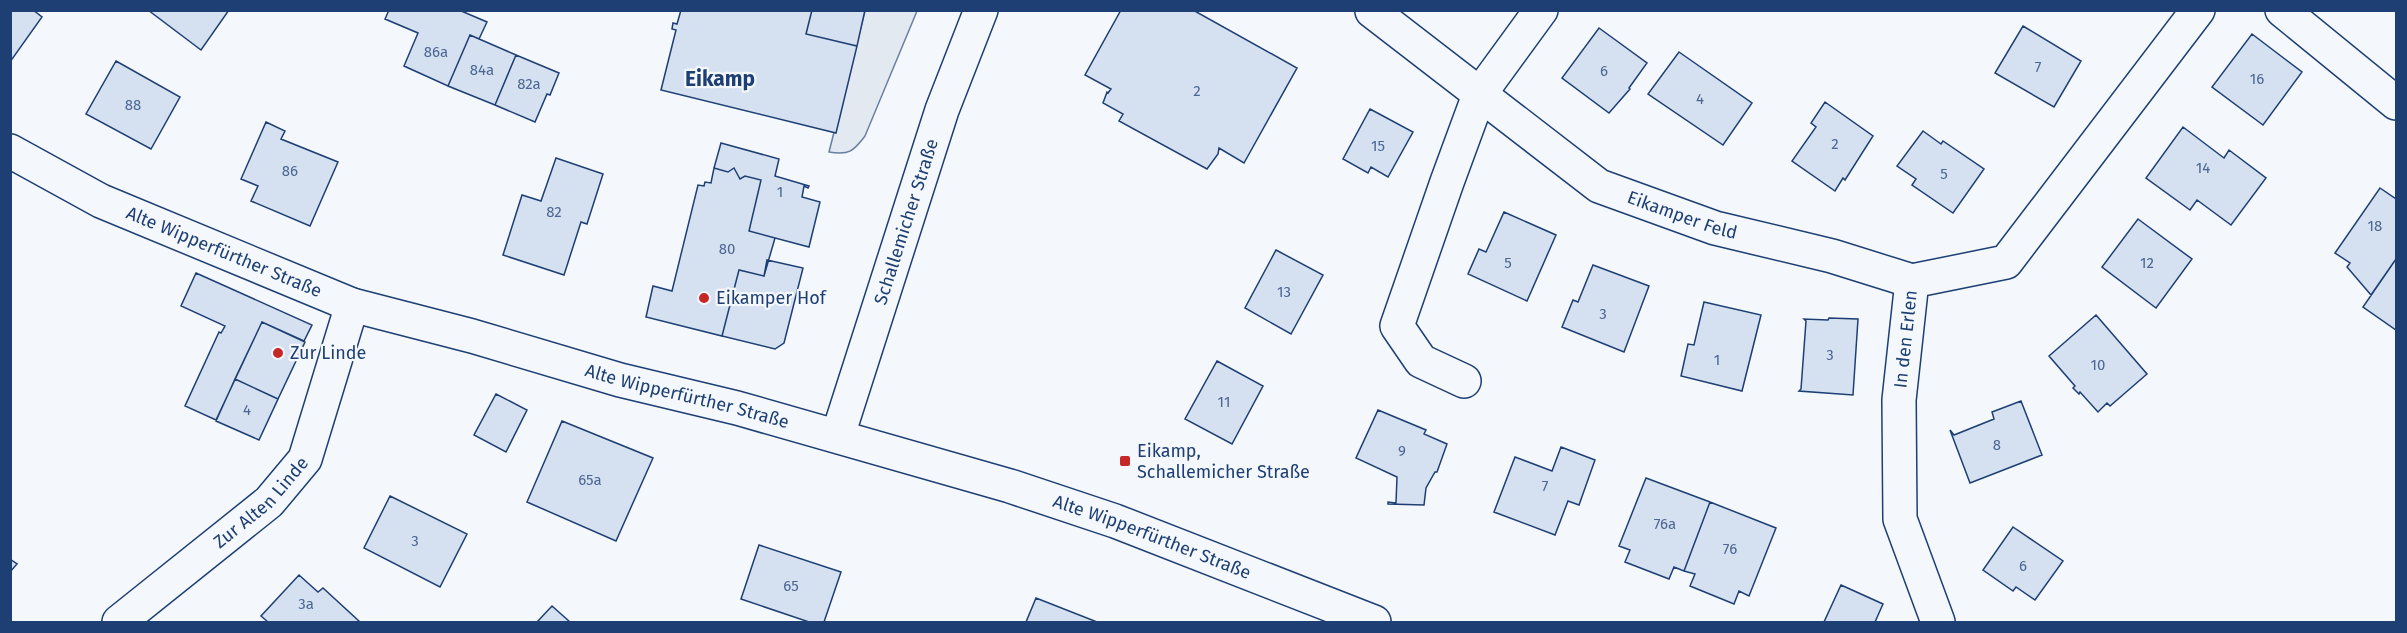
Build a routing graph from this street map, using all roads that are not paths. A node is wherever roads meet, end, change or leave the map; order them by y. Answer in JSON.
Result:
{"nodes":[{"id":1,"x":981,"y":10,"type":"edge"},
{"id":2,"x":1541,"y":10,"type":"edge"},
{"id":3,"x":2198,"y":10,"type":"edge"},
{"id":4,"x":2282,"y":10,"type":"edge"},
{"id":5,"x":1372,"y":11,"type":"edge"},
{"id":6,"x":1479,"y":95,"type":"junction"},
{"id":7,"x":2397,"y":103,"type":"edge"},
{"id":8,"x":10,"y":151,"type":"edge"},
{"id":9,"x":1912,"y":281,"type":"junction"},
{"id":10,"x":352,"y":305,"type":"junction"},
{"id":11,"x":1464,"y":381,"type":"dead end"},
{"id":12,"x":838,"y":435,"type":"junction"},
{"id":13,"x":119,"y":622,"type":"edge"},
{"id":14,"x":1374,"y":622,"type":"edge"},
{"id":15,"x":1938,"y":622,"type":"edge"}],
"edges":[{"from":1,"to":12,"type":"street","name":"Schallemicher Straße"},
{"from":2,"to":6,"type":"street"},
{"from":3,"to":9,"type":"street","name":"In den Erlen"},
{"from":4,"to":7,"type":"street"},
{"from":5,"to":6,"type":"street","name":"Eikamper Feld"},
{"from":6,"to":9,"type":"street","name":"Eikamper Feld"},
{"from":6,"to":11,"type":"street"},
{"from":8,"to":10,"type":"street","name":"Alte Wipperfürther Straße"},
{"from":9,"to":15,"type":"street","name":"In den Erlen"},
{"from":10,"to":12,"type":"street","name":"Alte Wipperfürther Straße"},
{"from":10,"to":13,"type":"street","name":"Zur Alten Linde"},
{"from":12,"to":14,"type":"street","name":"Alte Wipperfürther Straße"}]}
